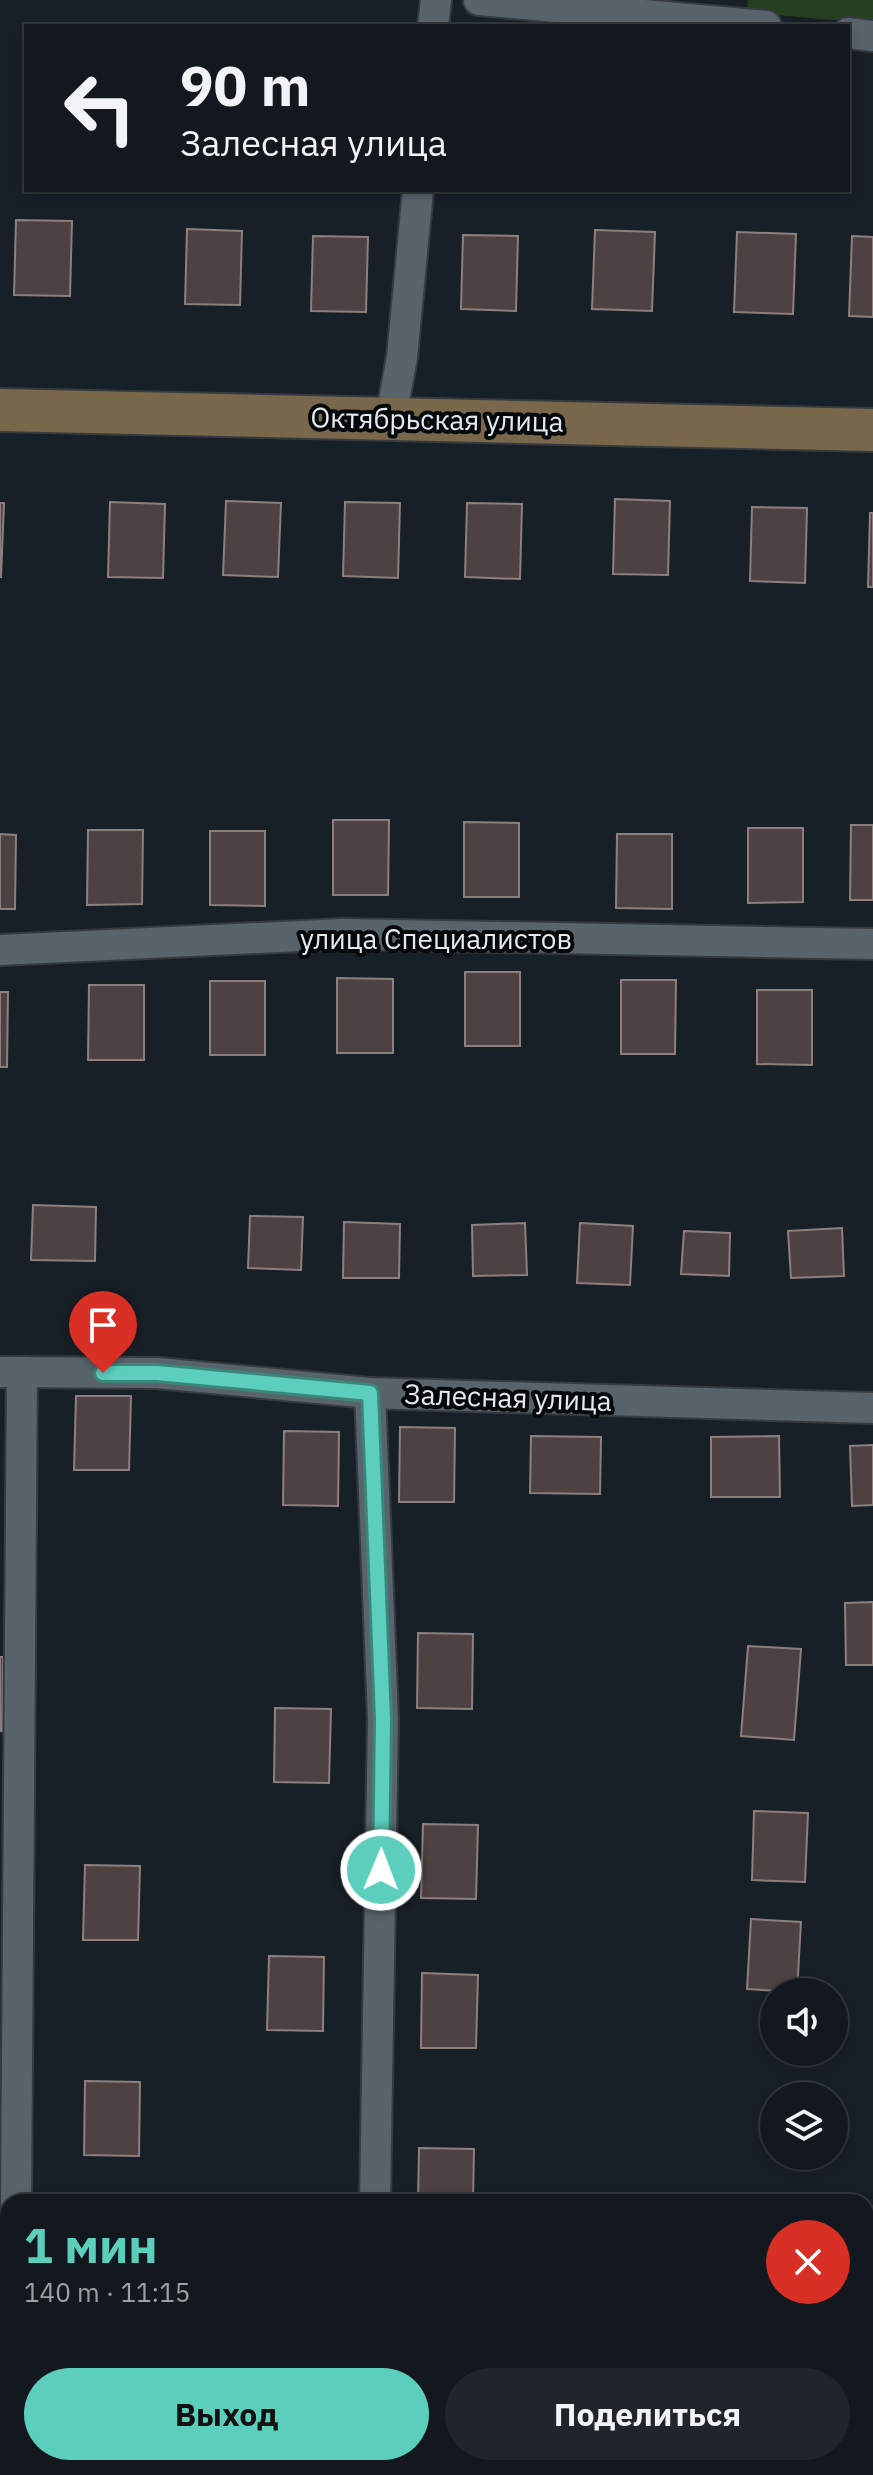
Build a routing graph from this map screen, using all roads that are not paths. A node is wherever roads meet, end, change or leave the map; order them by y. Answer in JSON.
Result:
{"nodes":[{"id":1,"x":436,"y":0,"type":"edge"},
{"id":2,"x":479,"y":0,"type":"edge"},
{"id":3,"x":714,"y":11,"type":"edge"},
{"id":4,"x":433,"y":24,"type":"edge"},
{"id":5,"x":759,"y":24,"type":"edge"},
{"id":6,"x":850,"y":33,"type":"edge"},
{"id":7,"x":873,"y":36,"type":"edge"},
{"id":8,"x":418,"y":192,"type":"edge"},
{"id":9,"x":0,"y":410,"type":"edge"},
{"id":10,"x":391,"y":417,"type":"junction"},
{"id":11,"x":873,"y":430,"type":"edge"},
{"id":12,"x":873,"y":944,"type":"edge"},
{"id":13,"x":0,"y":950,"type":"edge"},
{"id":14,"x":11,"y":1372,"type":"edge"},
{"id":15,"x":370,"y":1393,"type":"junction"},
{"id":16,"x":873,"y":1408,"type":"edge"},
{"id":17,"x":16,"y":2194,"type":"edge"},
{"id":18,"x":375,"y":2194,"type":"edge"}],
"edges":[{"from":1,"to":4,"type":"street"},
{"from":2,"to":3,"type":"street"},
{"from":3,"to":5,"type":"street"},
{"from":6,"to":7,"type":"street"},
{"from":8,"to":10,"type":"street"},
{"from":9,"to":10,"type":"main road","name":"Октябрьская улица"},
{"from":10,"to":11,"type":"main road","name":"Октябрьская улица"},
{"from":12,"to":13,"type":"street","name":"улица Специалистов"},
{"from":14,"to":15,"type":"street","name":"Залесная улица"},
{"from":14,"to":17,"type":"street"},
{"from":15,"to":16,"type":"street","name":"Залесная улица"},
{"from":15,"to":18,"type":"street"}]}
